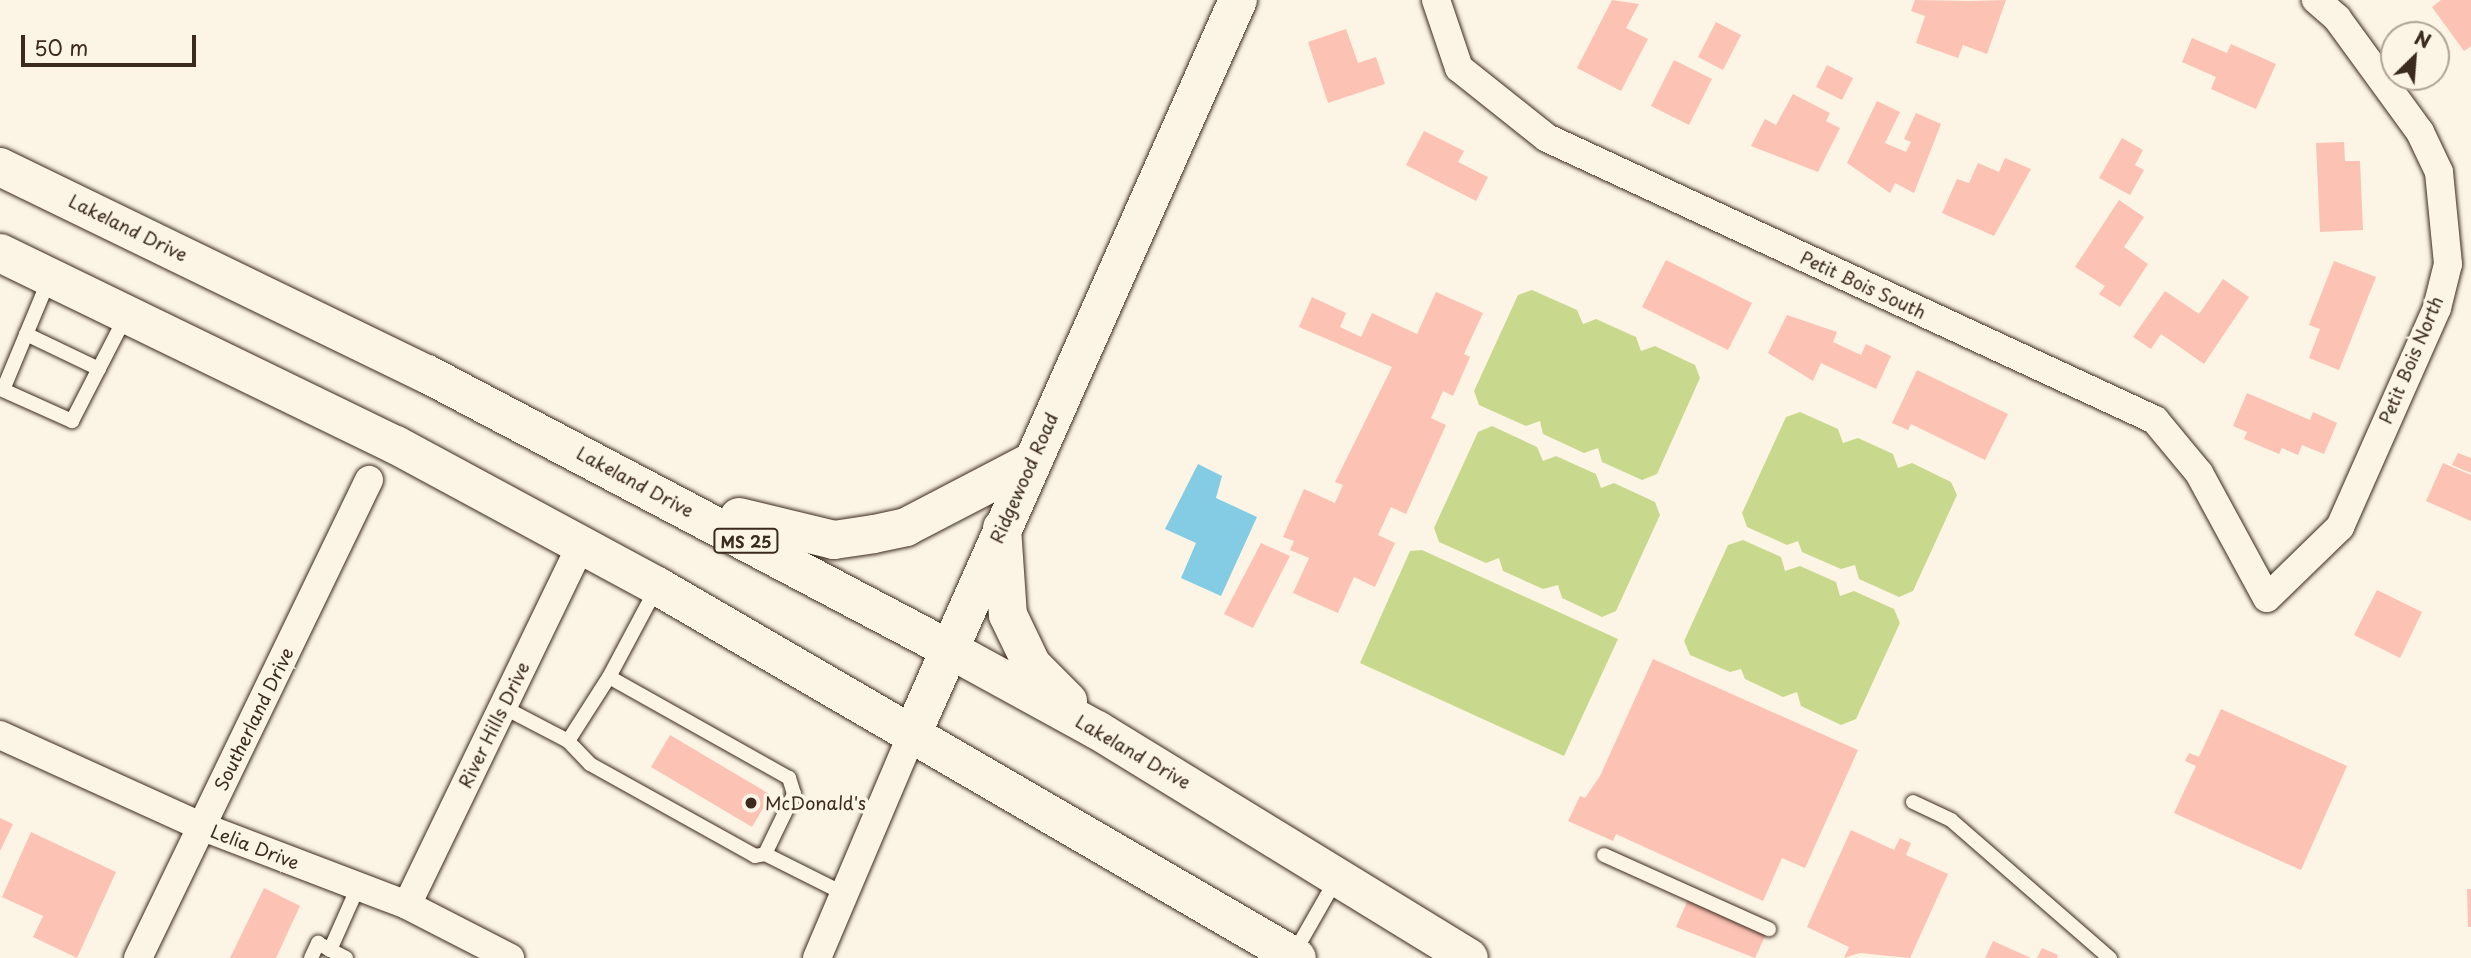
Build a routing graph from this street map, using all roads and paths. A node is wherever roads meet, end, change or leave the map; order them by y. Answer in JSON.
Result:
{"nodes":[{"id":1,"x":1238,"y":0,"type":"edge"},
{"id":2,"x":1436,"y":0,"type":"edge"},
{"id":3,"x":2316,"y":0,"type":"edge"},
{"id":4,"x":0,"y":167,"type":"edge"},
{"id":5,"x":0,"y":253,"type":"edge"},
{"id":6,"x":50,"y":276,"type":"junction"},
{"id":7,"x":128,"y":312,"type":"junction"},
{"id":8,"x":26,"y":334,"type":"junction"},
{"id":9,"x":99,"y":369,"type":"junction"},
{"id":10,"x":1031,"y":462,"type":"junction"},
{"id":11,"x":630,"y":478,"type":"junction"},
{"id":12,"x":369,"y":480,"type":"dead end"},
{"id":13,"x":1002,"y":528,"type":"junction"},
{"id":14,"x":581,"y":545,"type":"junction"},
{"id":15,"x":657,"y":586,"type":"junction"},
{"id":16,"x":2267,"y":598,"type":"joint"},
{"id":17,"x":947,"y":648,"type":"junction"},
{"id":18,"x":609,"y":677,"type":"junction"},
{"id":19,"x":503,"y":707,"type":"junction"},
{"id":20,"x":1097,"y":730,"type":"junction"},
{"id":21,"x":913,"y":732,"type":"junction"},
{"id":22,"x":0,"y":735,"type":"edge"},
{"id":23,"x":568,"y":741,"type":"junction"},
{"id":24,"x":1913,"y":802,"type":"dead end"},
{"id":25,"x":203,"y":827,"type":"junction"},
{"id":26,"x":765,"y":854,"type":"junction"},
{"id":27,"x":1604,"y":855,"type":"dead end"},
{"id":28,"x":1339,"y":874,"type":"junction"},
{"id":29,"x":358,"y":887,"type":"junction"},
{"id":30,"x":847,"y":895,"type":"junction"},
{"id":31,"x":407,"y":905,"type":"junction"},
{"id":32,"x":1769,"y":929,"type":"dead end"},
{"id":33,"x":330,"y":950,"type":"junction"},
{"id":34,"x":1293,"y":957,"type":"edge"},
{"id":35,"x":138,"y":958,"type":"edge"},
{"id":36,"x":311,"y":958,"type":"edge"},
{"id":37,"x":346,"y":958,"type":"edge"},
{"id":38,"x":510,"y":958,"type":"edge"},
{"id":39,"x":817,"y":958,"type":"edge"},
{"id":40,"x":1469,"y":958,"type":"edge"},
{"id":41,"x":2110,"y":958,"type":"edge"}],
"edges":[{"from":1,"to":10,"type":"main road","name":"Ridgewood Road"},
{"from":2,"to":16,"type":"street","name":"Petit Bois South"},
{"from":3,"to":16,"type":"street","name":"Petit Bois North"},
{"from":4,"to":11,"type":"main road","name":"Lakeland Drive","number":"MS 25"},
{"from":5,"to":6,"type":"main road"},
{"from":6,"to":7,"type":"main road"},
{"from":6,"to":8,"type":"lane"},
{"from":7,"to":9,"type":"lane"},
{"from":7,"to":14,"type":"main road"},
{"from":8,"to":9,"type":"lane"},
{"from":8,"to":9,"type":"lane"},
{"from":10,"to":11,"type":"main road"},
{"from":10,"to":13,"type":"main road","name":"Ridgewood Road"},
{"from":11,"to":17,"type":"main road","name":"Lakeland Drive","number":"MS 25"},
{"from":12,"to":25,"type":"street","name":"Southerland Drive"},
{"from":13,"to":17,"type":"main road","name":"Ridgewood Road"},
{"from":13,"to":20,"type":"main road"},
{"from":14,"to":15,"type":"main road"},
{"from":14,"to":19,"type":"street","name":"River Hills Drive"},
{"from":15,"to":18,"type":"lane"},
{"from":15,"to":21,"type":"main road"},
{"from":17,"to":20,"type":"main road","name":"Lakeland Drive","number":"MS 25"},
{"from":17,"to":21,"type":"main road","name":"Ridgewood Road"},
{"from":18,"to":23,"type":"lane"},
{"from":18,"to":26,"type":"lane"},
{"from":19,"to":23,"type":"lane"},
{"from":19,"to":31,"type":"street","name":"River Hills Drive"},
{"from":20,"to":28,"type":"main road","name":"Lakeland Drive","number":"MS 25"},
{"from":21,"to":30,"type":"street","name":"Ridgewood Road"},
{"from":21,"to":34,"type":"main road"},
{"from":22,"to":25,"type":"street","name":"Lelia Drive"},
{"from":23,"to":26,"type":"lane"},
{"from":24,"to":41,"type":"lane"},
{"from":25,"to":29,"type":"street","name":"Lelia Drive"},
{"from":25,"to":35,"type":"street","name":"Southerland Drive"},
{"from":26,"to":30,"type":"lane"},
{"from":27,"to":32,"type":"lane"},
{"from":28,"to":34,"type":"lane"},
{"from":28,"to":40,"type":"main road","name":"Lakeland Drive","number":"MS 25"},
{"from":29,"to":31,"type":"street","name":"Lelia Drive"},
{"from":29,"to":33,"type":"lane"},
{"from":30,"to":39,"type":"street","name":"Ridgewood Road"},
{"from":31,"to":38,"type":"street","name":"Lelia Drive"},
{"from":33,"to":36,"type":"lane"},
{"from":33,"to":37,"type":"lane"}]}
